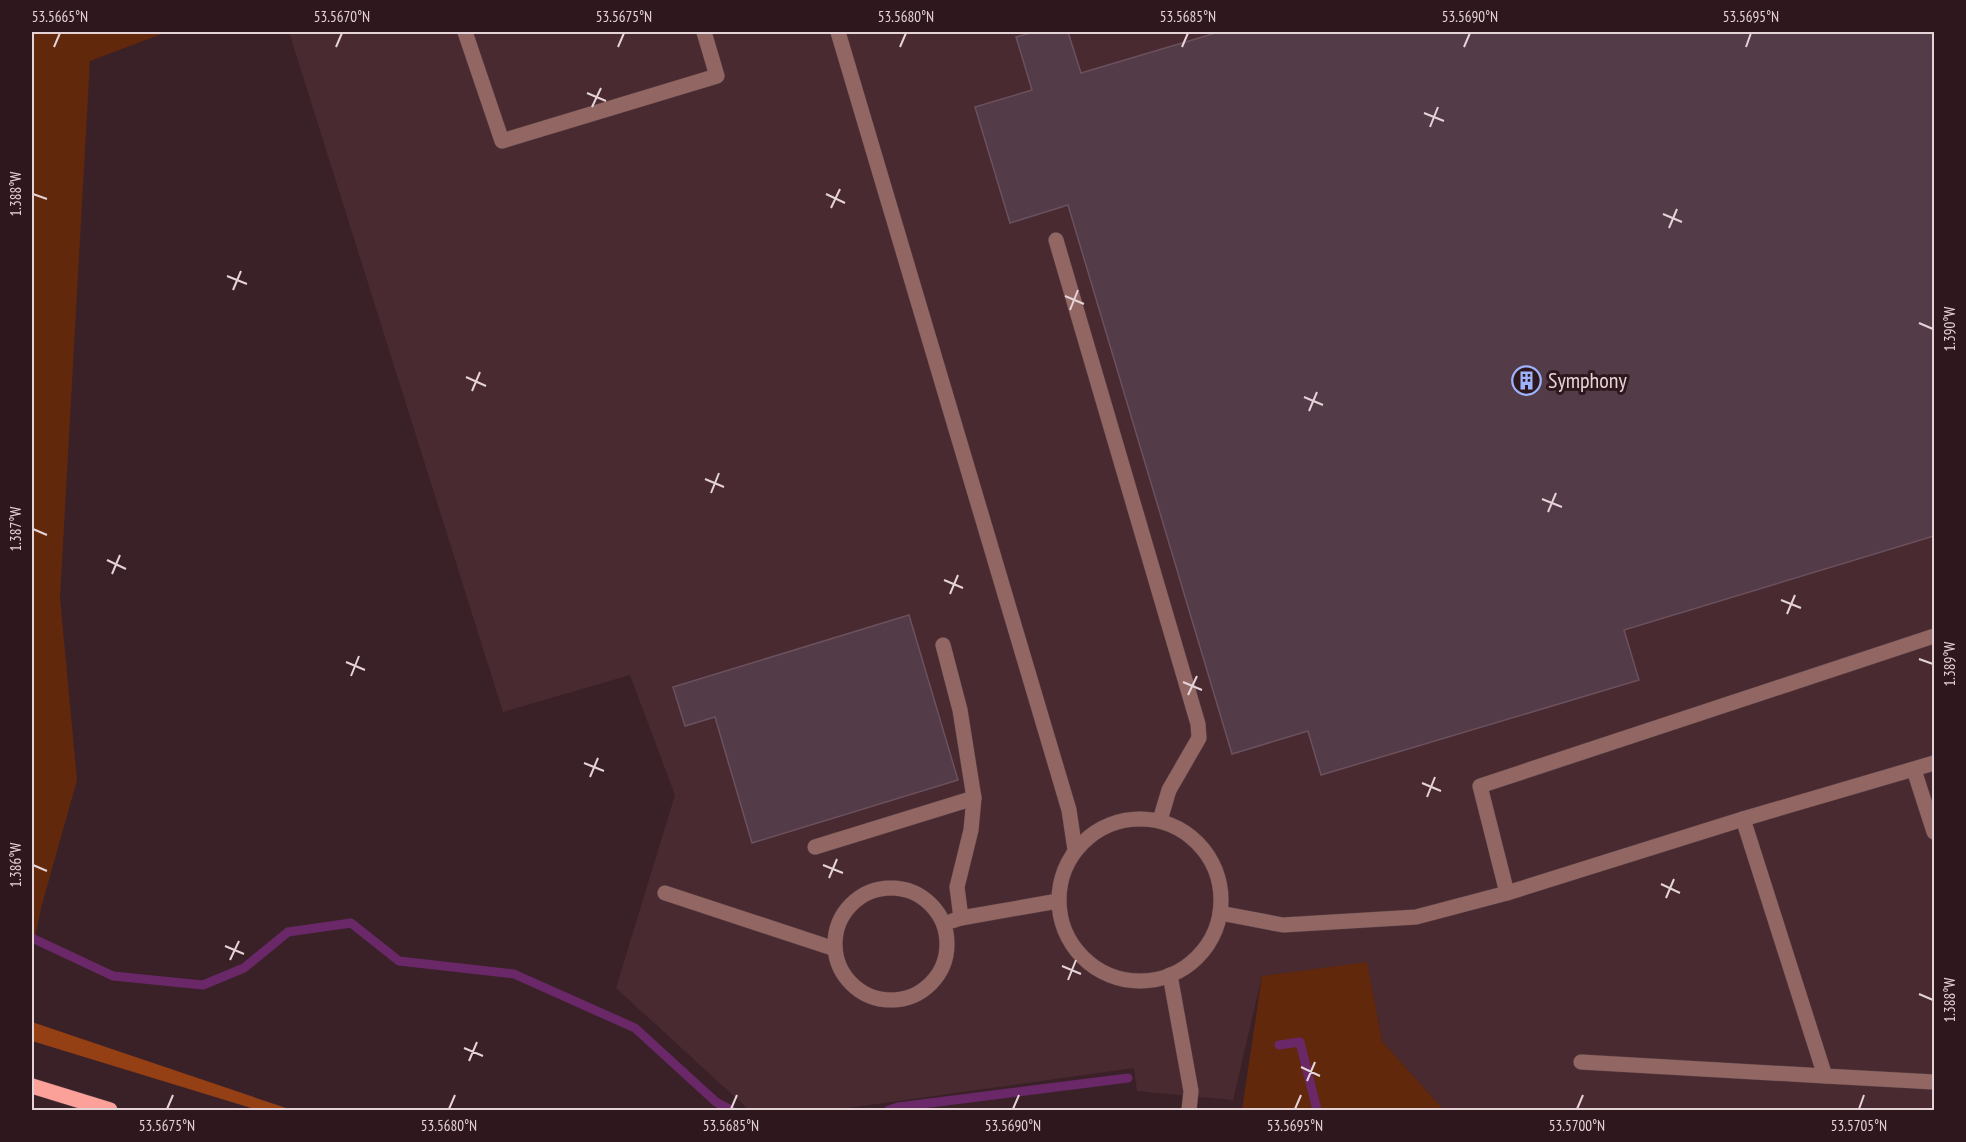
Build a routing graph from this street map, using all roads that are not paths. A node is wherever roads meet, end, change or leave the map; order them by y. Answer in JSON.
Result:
{"nodes":[{"id":1,"x":465,"y":32,"type":"edge"},
{"id":2,"x":704,"y":32,"type":"edge"},
{"id":3,"x":838,"y":32,"type":"edge"},
{"id":4,"x":1056,"y":240,"type":"dead end"},
{"id":5,"x":1935,"y":636,"type":"edge"},
{"id":6,"x":943,"y":645,"type":"dead end"},
{"id":7,"x":1935,"y":763,"type":"edge"},
{"id":8,"x":1914,"y":770,"type":"junction"},
{"id":9,"x":974,"y":798,"type":"junction"},
{"id":10,"x":1743,"y":819,"type":"junction"},
{"id":11,"x":1160,"y":820,"type":"junction"},
{"id":12,"x":1935,"y":832,"type":"edge"},
{"id":13,"x":815,"y":846,"type":"dead end"},
{"id":14,"x":1075,"y":850,"type":"junction"},
{"id":15,"x":665,"y":893,"type":"dead end"},
{"id":16,"x":1507,"y":893,"type":"junction"},
{"id":17,"x":1058,"y":901,"type":"junction"},
{"id":18,"x":1220,"y":913,"type":"junction"},
{"id":19,"x":962,"y":918,"type":"junction"},
{"id":20,"x":944,"y":924,"type":"junction"},
{"id":21,"x":836,"y":949,"type":"junction"},
{"id":22,"x":1170,"y":975,"type":"junction"},
{"id":23,"x":1581,"y":1062,"type":"dead end"},
{"id":24,"x":1825,"y":1076,"type":"junction"},
{"id":25,"x":1935,"y":1082,"type":"edge"},
{"id":26,"x":32,"y":1086,"type":"edge"},
{"id":27,"x":110,"y":1110,"type":"edge"},
{"id":28,"x":1189,"y":1110,"type":"edge"}],
"edges":[{"from":1,"to":2,"type":"street"},
{"from":3,"to":14,"type":"street"},
{"from":4,"to":11,"type":"street"},
{"from":5,"to":16,"type":"street"},
{"from":6,"to":9,"type":"street"},
{"from":7,"to":8,"type":"street"},
{"from":8,"to":10,"type":"street"},
{"from":8,"to":12,"type":"street"},
{"from":9,"to":13,"type":"street"},
{"from":9,"to":19,"type":"street"},
{"from":10,"to":16,"type":"street"},
{"from":10,"to":24,"type":"street"},
{"from":11,"to":14,"type":"street"},
{"from":11,"to":18,"type":"street"},
{"from":14,"to":17,"type":"street"},
{"from":15,"to":21,"type":"street"},
{"from":16,"to":18,"type":"street"},
{"from":17,"to":19,"type":"street"},
{"from":17,"to":22,"type":"street"},
{"from":18,"to":22,"type":"street"},
{"from":19,"to":20,"type":"street"},
{"from":20,"to":21,"type":"street"},
{"from":20,"to":21,"type":"street"},
{"from":22,"to":28,"type":"street"},
{"from":23,"to":24,"type":"street"},
{"from":24,"to":25,"type":"street"},
{"from":26,"to":27,"type":"main road"}]}
